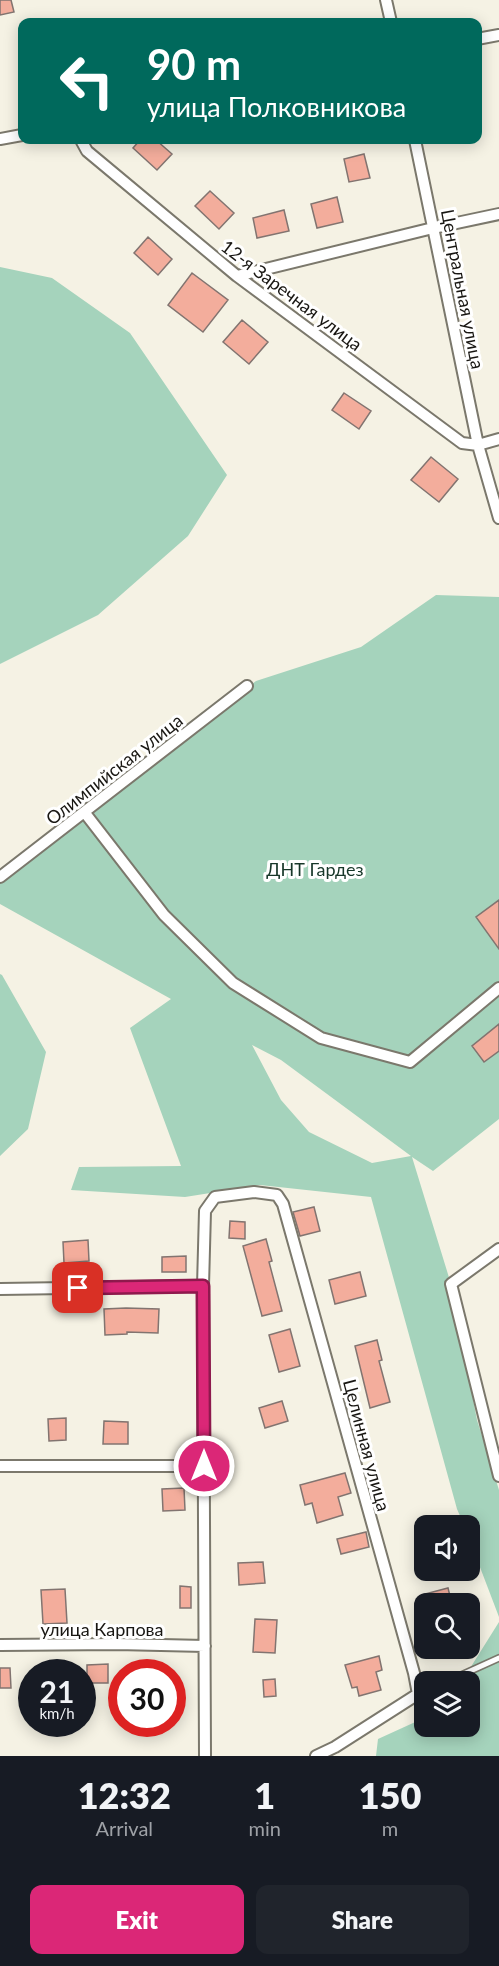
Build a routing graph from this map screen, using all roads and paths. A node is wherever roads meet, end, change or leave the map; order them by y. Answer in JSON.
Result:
{"nodes":[{"id":1,"x":386,"y":0,"type":"edge"},
{"id":2,"x":390,"y":18,"type":"edge"},
{"id":3,"x":499,"y":35,"type":"edge"},
{"id":4,"x":482,"y":38,"type":"edge"},
{"id":5,"x":18,"y":136,"type":"edge"},
{"id":6,"x":0,"y":139,"type":"edge"},
{"id":7,"x":83,"y":144,"type":"edge"},
{"id":8,"x":416,"y":144,"type":"edge"},
{"id":9,"x":499,"y":214,"type":"edge"},
{"id":10,"x":434,"y":228,"type":"junction"},
{"id":11,"x":237,"y":276,"type":"junction"},
{"id":12,"x":499,"y":439,"type":"edge"},
{"id":13,"x":478,"y":445,"type":"junction"},
{"id":14,"x":499,"y":518,"type":"edge"},
{"id":15,"x":248,"y":686,"type":"dead end"},
{"id":16,"x":85,"y":813,"type":"junction"},
{"id":17,"x":0,"y":877,"type":"edge"},
{"id":18,"x":499,"y":988,"type":"edge"},
{"id":19,"x":499,"y":1249,"type":"edge"},
{"id":20,"x":203,"y":1286,"type":"junction"},
{"id":21,"x":0,"y":1289,"type":"edge"},
{"id":22,"x":0,"y":1466,"type":"edge"},
{"id":23,"x":204,"y":1466,"type":"junction"},
{"id":24,"x":499,"y":1476,"type":"edge"},
{"id":25,"x":0,"y":1645,"type":"edge"},
{"id":26,"x":205,"y":1646,"type":"junction"},
{"id":27,"x":499,"y":1658,"type":"edge"},
{"id":28,"x":470,"y":1671,"type":"edge"},
{"id":29,"x":414,"y":1673,"type":"edge"},
{"id":30,"x":414,"y":1697,"type":"edge"},
{"id":31,"x":205,"y":1756,"type":"edge"},
{"id":32,"x":316,"y":1756,"type":"edge"}],
"edges":[{"from":1,"to":2,"type":"street"},
{"from":3,"to":4,"type":"street"},
{"from":5,"to":6,"type":"street"},
{"from":7,"to":11,"type":"street","name":"12-я Заречная улица"},
{"from":8,"to":10,"type":"street","name":"Центральная улица"},
{"from":9,"to":10,"type":"street"},
{"from":10,"to":11,"type":"street"},
{"from":10,"to":13,"type":"street","name":"Центральная улица"},
{"from":11,"to":13,"type":"street","name":"12-я Заречная улица"},
{"from":12,"to":13,"type":"street"},
{"from":13,"to":14,"type":"street","name":"Центральная улица"},
{"from":15,"to":16,"type":"street","name":"Олимпийская улица"},
{"from":16,"to":17,"type":"street","name":"Олимпийская улица"},
{"from":16,"to":18,"type":"street"},
{"from":19,"to":24,"type":"street"},
{"from":20,"to":21,"type":"street"},
{"from":20,"to":23,"type":"street"},
{"from":20,"to":29,"type":"street","name":"Целинная улица"},
{"from":22,"to":23,"type":"street"},
{"from":23,"to":26,"type":"street"},
{"from":25,"to":26,"type":"street","name":"улица Карпова"},
{"from":26,"to":31,"type":"street"},
{"from":27,"to":28,"type":"lane"},
{"from":30,"to":32,"type":"street"}]}
